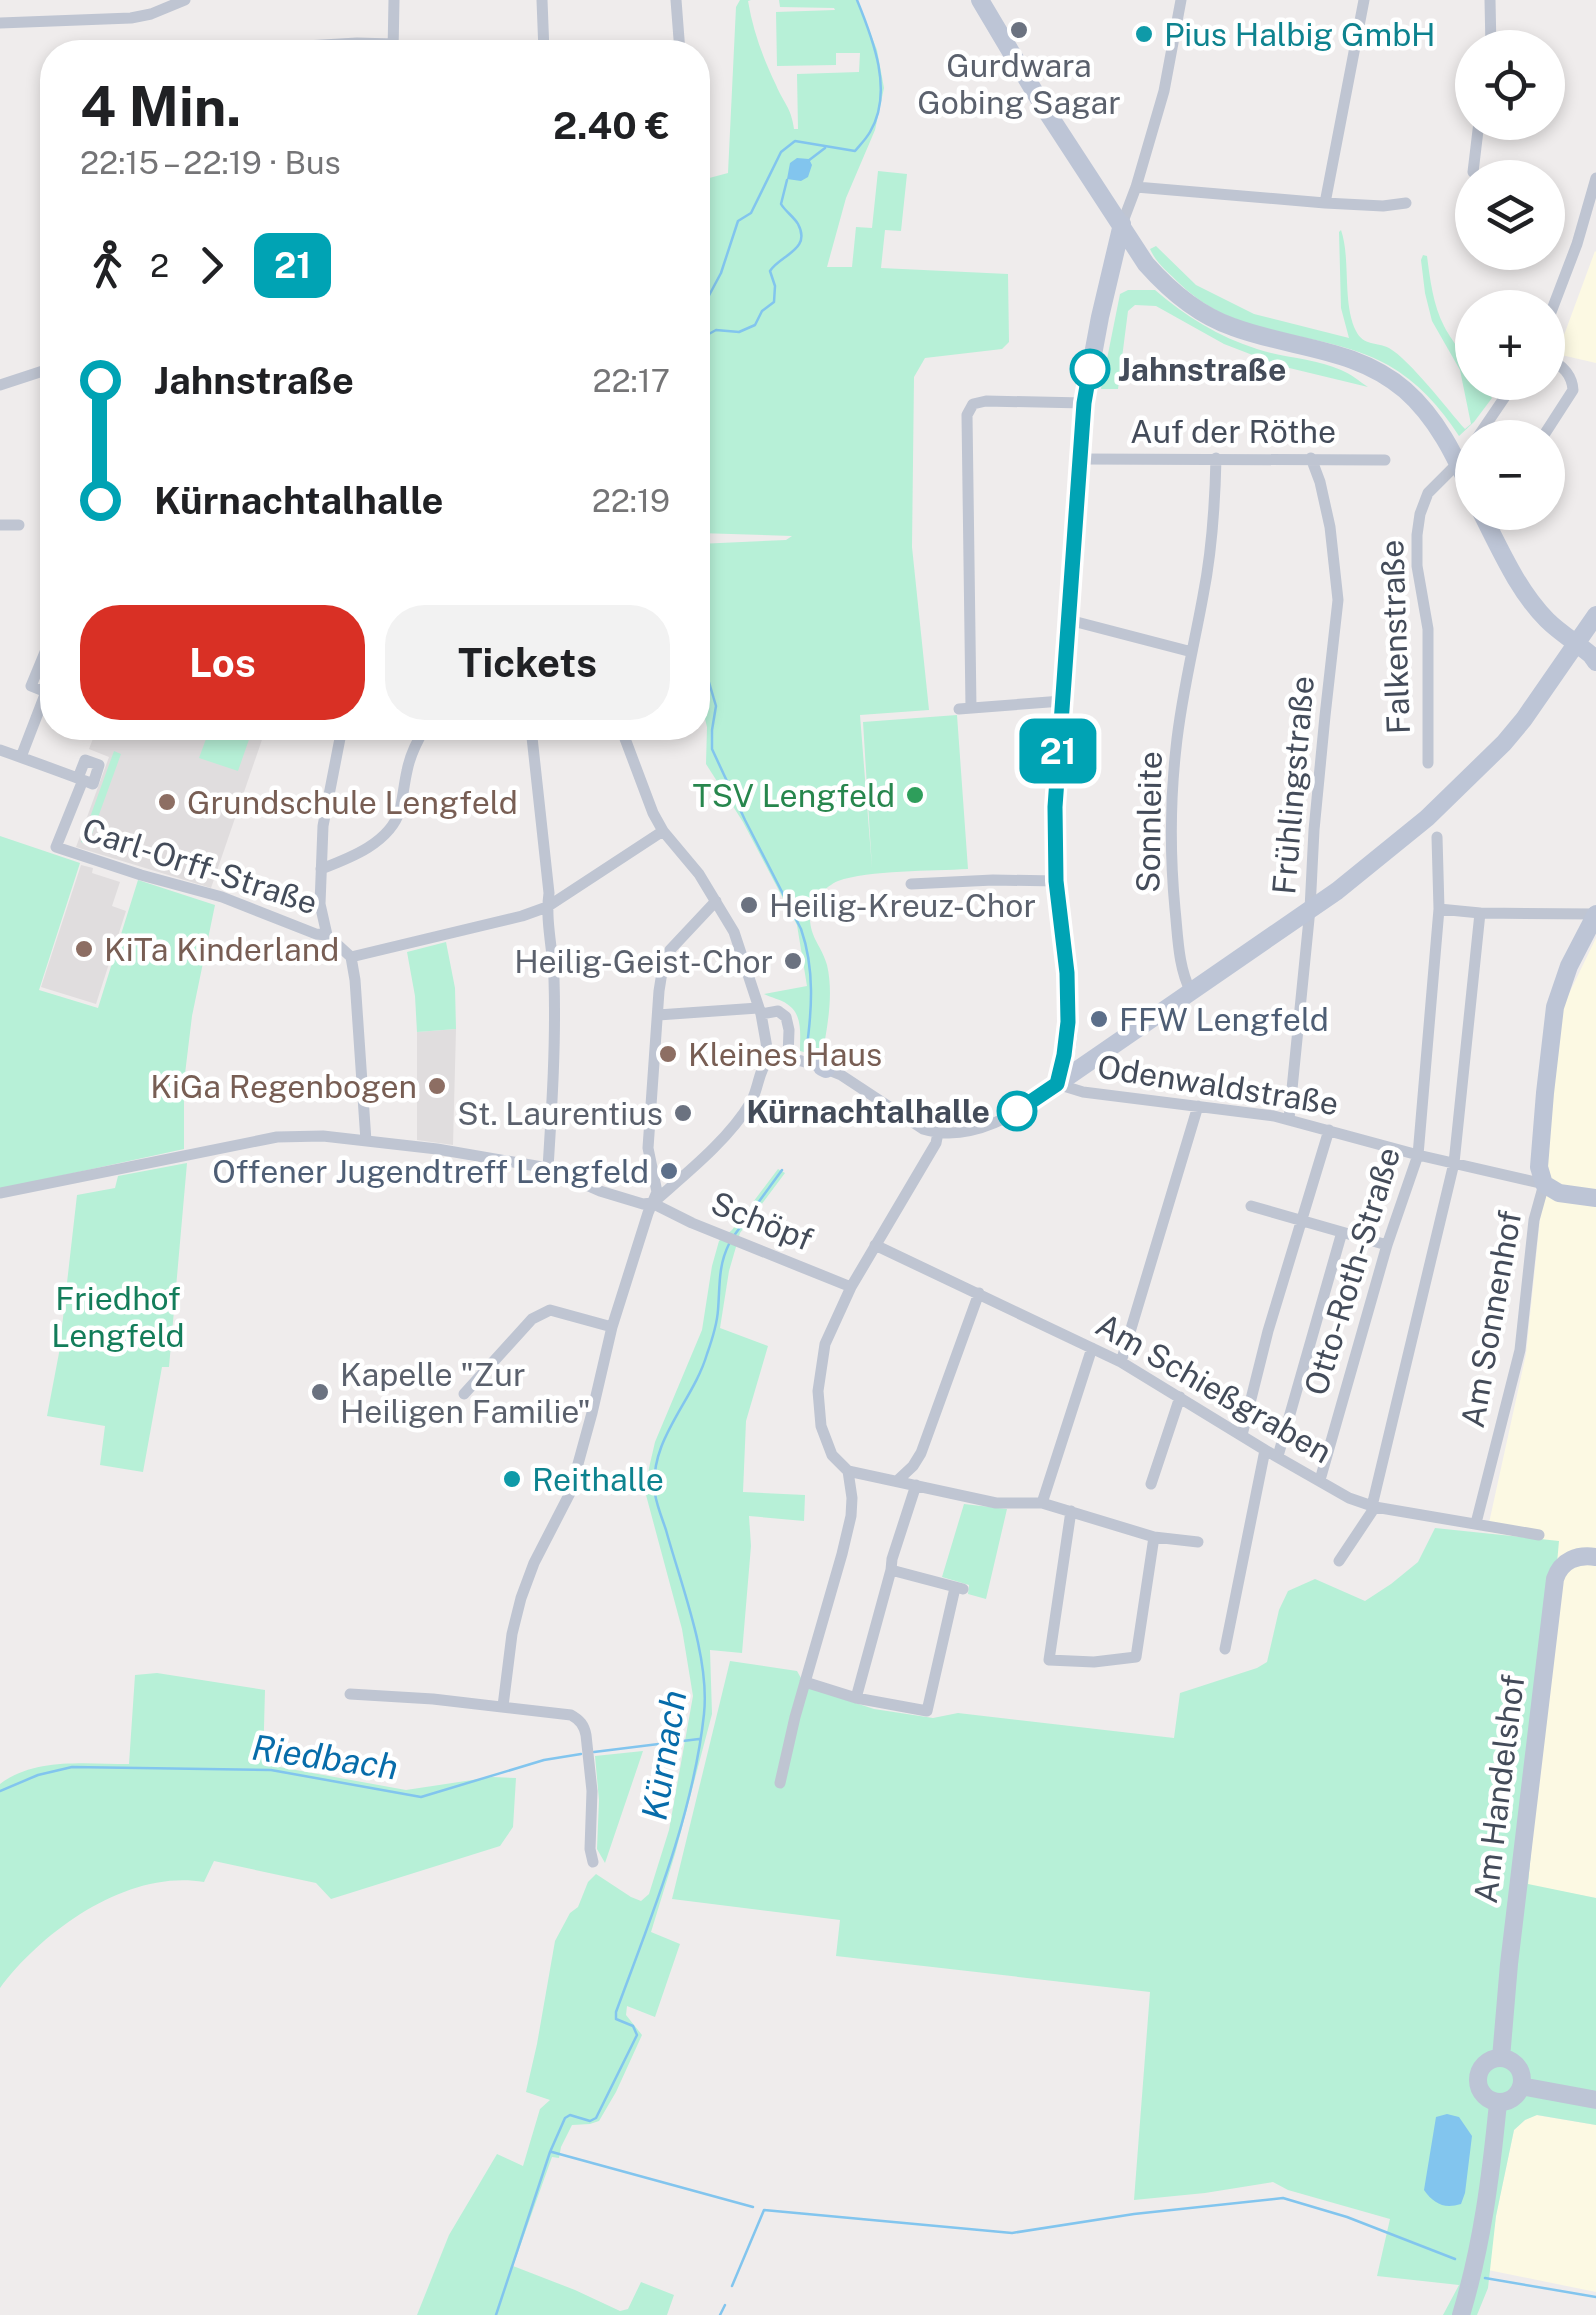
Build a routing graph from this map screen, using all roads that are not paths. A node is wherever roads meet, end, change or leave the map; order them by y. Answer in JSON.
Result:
{"nodes":[{"id":1,"x":185,"y":0,"type":"edge"},
{"id":2,"x":394,"y":0,"type":"edge"},
{"id":3,"x":542,"y":0,"type":"edge"},
{"id":4,"x":676,"y":0,"type":"edge"},
{"id":5,"x":980,"y":0,"type":"edge"},
{"id":6,"x":1181,"y":0,"type":"edge"},
{"id":7,"x":1364,"y":0,"type":"edge"},
{"id":8,"x":1490,"y":0,"type":"edge"},
{"id":9,"x":0,"y":23,"type":"edge"},
{"id":10,"x":1491,"y":30,"type":"edge"},
{"id":11,"x":393,"y":40,"type":"edge"},
{"id":12,"x":545,"y":40,"type":"edge"},
{"id":13,"x":679,"y":40,"type":"edge"},
{"id":14,"x":1596,"y":178,"type":"edge"},
{"id":15,"x":1136,"y":187,"type":"junction"},
{"id":16,"x":1325,"y":203,"type":"junction"},
{"id":17,"x":1406,"y":204,"type":"dead end"},
{"id":18,"x":1122,"y":224,"type":"junction"},
{"id":19,"x":1560,"y":290,"type":"edge"},
{"id":20,"x":1565,"y":370,"type":"edge"},
{"id":21,"x":40,"y":372,"type":"edge"},
{"id":22,"x":0,"y":385,"type":"edge"},
{"id":23,"x":1084,"y":403,"type":"junction"},
{"id":24,"x":1554,"y":420,"type":"edge"},
{"id":25,"x":1216,"y":458,"type":"junction"},
{"id":26,"x":1311,"y":458,"type":"junction"},
{"id":27,"x":1455,"y":458,"type":"edge"},
{"id":28,"x":1081,"y":459,"type":"junction"},
{"id":29,"x":1384,"y":460,"type":"dead end"},
{"id":30,"x":1455,"y":466,"type":"edge"},
{"id":31,"x":0,"y":525,"type":"edge"},
{"id":32,"x":19,"y":525,"type":"dead end"},
{"id":33,"x":1491,"y":530,"type":"edge"},
{"id":34,"x":1596,"y":615,"type":"edge"},
{"id":35,"x":1069,"y":620,"type":"junction"},
{"id":36,"x":1576,"y":643,"type":"junction"},
{"id":37,"x":1192,"y":652,"type":"junction"},
{"id":38,"x":1596,"y":662,"type":"edge"},
{"id":39,"x":40,"y":666,"type":"edge"},
{"id":40,"x":40,"y":688,"type":"edge"},
{"id":41,"x":1062,"y":701,"type":"junction"},
{"id":42,"x":40,"y":714,"type":"edge"},
{"id":43,"x":340,"y":740,"type":"edge"},
{"id":44,"x":418,"y":740,"type":"edge"},
{"id":45,"x":531,"y":740,"type":"edge"},
{"id":46,"x":626,"y":740,"type":"edge"},
{"id":47,"x":0,"y":750,"type":"edge"},
{"id":48,"x":21,"y":757,"type":"junction"},
{"id":49,"x":1428,"y":762,"type":"dead end"},
{"id":50,"x":663,"y":831,"type":"junction"},
{"id":51,"x":1437,"y":836,"type":"dead end"},
{"id":52,"x":320,"y":870,"type":"junction"},
{"id":53,"x":1056,"y":881,"type":"junction"},
{"id":54,"x":910,"y":884,"type":"dead end"},
{"id":55,"x":716,"y":901,"type":"junction"},
{"id":56,"x":547,"y":907,"type":"junction"},
{"id":57,"x":1310,"y":909,"type":"junction"},
{"id":58,"x":1438,"y":909,"type":"junction"},
{"id":59,"x":1480,"y":913,"type":"junction"},
{"id":60,"x":1596,"y":914,"type":"edge"},
{"id":61,"x":328,"y":935,"type":"junction"},
{"id":62,"x":351,"y":957,"type":"junction"},
{"id":63,"x":1191,"y":992,"type":"junction"},
{"id":64,"x":759,"y":1011,"type":"junction"},
{"id":65,"x":658,"y":1015,"type":"junction"},
{"id":66,"x":1064,"y":1055,"type":"junction"},
{"id":67,"x":788,"y":1057,"type":"junction"},
{"id":68,"x":769,"y":1058,"type":"junction"},
{"id":69,"x":1088,"y":1062,"type":"junction"},
{"id":70,"x":1057,"y":1084,"type":"junction"},
{"id":71,"x":1198,"y":1106,"type":"junction"},
{"id":72,"x":1289,"y":1119,"type":"junction"},
{"id":73,"x":1329,"y":1130,"type":"junction"},
{"id":74,"x":938,"y":1133,"type":"junction"},
{"id":75,"x":366,"y":1141,"type":"junction"},
{"id":76,"x":1418,"y":1155,"type":"junction"},
{"id":77,"x":1454,"y":1163,"type":"junction"},
{"id":78,"x":548,"y":1168,"type":"junction"},
{"id":79,"x":1544,"y":1184,"type":"junction"},
{"id":80,"x":0,"y":1194,"type":"edge"},
{"id":81,"x":1596,"y":1198,"type":"edge"},
{"id":82,"x":652,"y":1203,"type":"junction"},
{"id":83,"x":1251,"y":1206,"type":"dead end"},
{"id":84,"x":1302,"y":1220,"type":"junction"},
{"id":85,"x":1342,"y":1232,"type":"junction"},
{"id":86,"x":875,"y":1245,"type":"junction"},
{"id":87,"x":1387,"y":1245,"type":"junction"},
{"id":88,"x":851,"y":1287,"type":"junction"},
{"id":89,"x":980,"y":1293,"type":"junction"},
{"id":90,"x":612,"y":1327,"type":"junction"},
{"id":91,"x":1092,"y":1348,"type":"junction"},
{"id":92,"x":1122,"y":1362,"type":"junction"},
{"id":93,"x":464,"y":1394,"type":"dead end"},
{"id":94,"x":1180,"y":1397,"type":"junction"},
{"id":95,"x":1242,"y":1436,"type":"junction"},
{"id":96,"x":1265,"y":1450,"type":"junction"},
{"id":97,"x":1278,"y":1456,"type":"junction"},
{"id":98,"x":848,"y":1471,"type":"junction"},
{"id":99,"x":1320,"y":1480,"type":"junction"},
{"id":100,"x":897,"y":1481,"type":"junction"},
{"id":101,"x":1152,"y":1484,"type":"dead end"},
{"id":102,"x":916,"y":1485,"type":"junction"},
{"id":103,"x":1042,"y":1502,"type":"junction"},
{"id":104,"x":1373,"y":1507,"type":"junction"},
{"id":105,"x":1071,"y":1511,"type":"junction"},
{"id":106,"x":1476,"y":1523,"type":"junction"},
{"id":107,"x":1539,"y":1535,"type":"dead end"},
{"id":108,"x":1154,"y":1536,"type":"junction"},
{"id":109,"x":1198,"y":1542,"type":"dead end"},
{"id":110,"x":1596,"y":1557,"type":"edge"},
{"id":111,"x":1339,"y":1561,"type":"dead end"},
{"id":112,"x":891,"y":1570,"type":"junction"},
{"id":113,"x":1226,"y":1649,"type":"dead end"},
{"id":114,"x":805,"y":1682,"type":"junction"},
{"id":115,"x":350,"y":1694,"type":"dead end"},
{"id":116,"x":856,"y":1698,"type":"junction"},
{"id":117,"x":502,"y":1706,"type":"junction"},
{"id":118,"x":780,"y":1783,"type":"dead end"},
{"id":119,"x":593,"y":1862,"type":"dead end"},
{"id":120,"x":1501,"y":2058,"type":"junction"},
{"id":121,"x":1521,"y":2086,"type":"junction"},
{"id":122,"x":1596,"y":2100,"type":"edge"},
{"id":123,"x":1498,"y":2103,"type":"junction"},
{"id":124,"x":1461,"y":2315,"type":"edge"}],
"edges":[{"from":1,"to":9,"type":"street"},
{"from":2,"to":11,"type":"street"},
{"from":3,"to":12,"type":"street"},
{"from":4,"to":13,"type":"street"},
{"from":5,"to":18,"type":"street"},
{"from":6,"to":15,"type":"street"},
{"from":7,"to":16,"type":"street"},
{"from":8,"to":10,"type":"street"},
{"from":14,"to":19,"type":"street"},
{"from":15,"to":16,"type":"street"},
{"from":15,"to":18,"type":"street"},
{"from":16,"to":17,"type":"street"},
{"from":18,"to":23,"type":"street"},
{"from":18,"to":27,"type":"street"},
{"from":20,"to":24,"type":"street"},
{"from":21,"to":22,"type":"street"},
{"from":23,"to":28,"type":"street"},
{"from":23,"to":41,"type":"street"},
{"from":25,"to":26,"type":"street","name":"Auf der Röthe"},
{"from":25,"to":28,"type":"street","name":"Auf der Röthe"},
{"from":25,"to":37,"type":"street","name":"Sonnleite"},
{"from":26,"to":29,"type":"street","name":"Auf der Röthe"},
{"from":26,"to":57,"type":"street","name":"Frühlingstraße"},
{"from":28,"to":35,"type":"street"},
{"from":30,"to":49,"type":"street","name":"Falkenstraße"},
{"from":31,"to":32,"type":"street"},
{"from":33,"to":36,"type":"street"},
{"from":34,"to":36,"type":"street"},
{"from":35,"to":37,"type":"street"},
{"from":35,"to":41,"type":"street"},
{"from":36,"to":38,"type":"street"},
{"from":36,"to":57,"type":"street"},
{"from":37,"to":63,"type":"street","name":"Sonnleite"},
{"from":39,"to":40,"type":"street"},
{"from":41,"to":53,"type":"street"},
{"from":42,"to":48,"type":"street"},
{"from":43,"to":52,"type":"street"},
{"from":44,"to":52,"type":"street"},
{"from":45,"to":56,"type":"street"},
{"from":46,"to":50,"type":"street"},
{"from":47,"to":48,"type":"street"},
{"from":48,"to":61,"type":"street","name":"Carl-Orff-Straße"},
{"from":50,"to":55,"type":"street"},
{"from":50,"to":56,"type":"street"},
{"from":51,"to":58,"type":"street","name":"Otto-Roth-Straße"},
{"from":52,"to":61,"type":"street"},
{"from":53,"to":54,"type":"street"},
{"from":53,"to":66,"type":"street"},
{"from":55,"to":64,"type":"street"},
{"from":55,"to":65,"type":"street"},
{"from":56,"to":62,"type":"street"},
{"from":56,"to":78,"type":"street"},
{"from":57,"to":63,"type":"street"},
{"from":57,"to":72,"type":"street","name":"Frühlingstraße"},
{"from":58,"to":59,"type":"street"},
{"from":58,"to":76,"type":"street","name":"Otto-Roth-Straße"},
{"from":59,"to":60,"type":"street"},
{"from":59,"to":77,"type":"street"},
{"from":60,"to":79,"type":"street"},
{"from":61,"to":62,"type":"street"},
{"from":62,"to":75,"type":"street"},
{"from":63,"to":69,"type":"street"},
{"from":64,"to":65,"type":"street"},
{"from":64,"to":67,"type":"street"},
{"from":64,"to":68,"type":"street"},
{"from":65,"to":82,"type":"street"},
{"from":66,"to":69,"type":"street"},
{"from":66,"to":70,"type":"street"},
{"from":67,"to":68,"type":"street"},
{"from":67,"to":74,"type":"street"},
{"from":68,"to":82,"type":"street"},
{"from":69,"to":70,"type":"street"},
{"from":70,"to":71,"type":"street","name":"Odenwaldstraße"},
{"from":70,"to":74,"type":"street"},
{"from":71,"to":72,"type":"street","name":"Odenwaldstraße"},
{"from":71,"to":92,"type":"street"},
{"from":72,"to":73,"type":"street","name":"Odenwaldstraße"},
{"from":73,"to":76,"type":"street","name":"Odenwaldstraße"},
{"from":73,"to":84,"type":"street"},
{"from":74,"to":86,"type":"street"},
{"from":75,"to":78,"type":"street","name":"Schöpf"},
{"from":75,"to":80,"type":"street","name":"Schöpf"},
{"from":76,"to":77,"type":"street","name":"Odenwaldstraße"},
{"from":76,"to":87,"type":"street","name":"Otto-Roth-Straße"},
{"from":77,"to":79,"type":"street","name":"Odenwaldstraße"},
{"from":77,"to":104,"type":"street"},
{"from":78,"to":82,"type":"street","name":"Schöpf"},
{"from":79,"to":81,"type":"street"},
{"from":79,"to":106,"type":"street","name":"Am Sonnenhof"},
{"from":82,"to":88,"type":"street","name":"Schöpf"},
{"from":82,"to":90,"type":"street"},
{"from":83,"to":84,"type":"street"},
{"from":84,"to":85,"type":"street"},
{"from":84,"to":95,"type":"street"},
{"from":85,"to":87,"type":"street"},
{"from":85,"to":97,"type":"street"},
{"from":86,"to":88,"type":"street"},
{"from":86,"to":89,"type":"street","name":"Am Schießgraben"},
{"from":87,"to":99,"type":"street","name":"Otto-Roth-Straße"},
{"from":88,"to":98,"type":"street"},
{"from":89,"to":91,"type":"street","name":"Am Schießgraben"},
{"from":89,"to":100,"type":"street"},
{"from":90,"to":93,"type":"street"},
{"from":90,"to":117,"type":"street"},
{"from":91,"to":92,"type":"street","name":"Am Schießgraben"},
{"from":91,"to":103,"type":"street"},
{"from":92,"to":94,"type":"street","name":"Am Schießgraben"},
{"from":94,"to":95,"type":"street","name":"Am Schießgraben"},
{"from":94,"to":101,"type":"street"},
{"from":95,"to":96,"type":"street","name":"Am Schießgraben"},
{"from":96,"to":97,"type":"street","name":"Am Schießgraben"},
{"from":96,"to":113,"type":"street"},
{"from":97,"to":99,"type":"street","name":"Am Schießgraben"},
{"from":98,"to":100,"type":"street"},
{"from":98,"to":114,"type":"street"},
{"from":99,"to":104,"type":"street","name":"Am Schießgraben"},
{"from":100,"to":102,"type":"street"},
{"from":102,"to":103,"type":"street"},
{"from":102,"to":112,"type":"street"},
{"from":103,"to":105,"type":"street"},
{"from":104,"to":106,"type":"street","name":"Am Schießgraben"},
{"from":104,"to":111,"type":"street"},
{"from":105,"to":108,"type":"street"},
{"from":105,"to":108,"type":"street"},
{"from":106,"to":107,"type":"street","name":"Am Schießgraben"},
{"from":108,"to":109,"type":"street"},
{"from":110,"to":120,"type":"street","name":"Am Handelshof"},
{"from":112,"to":116,"type":"street"},
{"from":112,"to":116,"type":"street"},
{"from":114,"to":116,"type":"street"},
{"from":114,"to":118,"type":"street"},
{"from":115,"to":117,"type":"street"},
{"from":117,"to":119,"type":"street"},
{"from":120,"to":121,"type":"street"},
{"from":120,"to":123,"type":"street"},
{"from":121,"to":122,"type":"street"},
{"from":121,"to":123,"type":"street"},
{"from":123,"to":124,"type":"street"}]}
